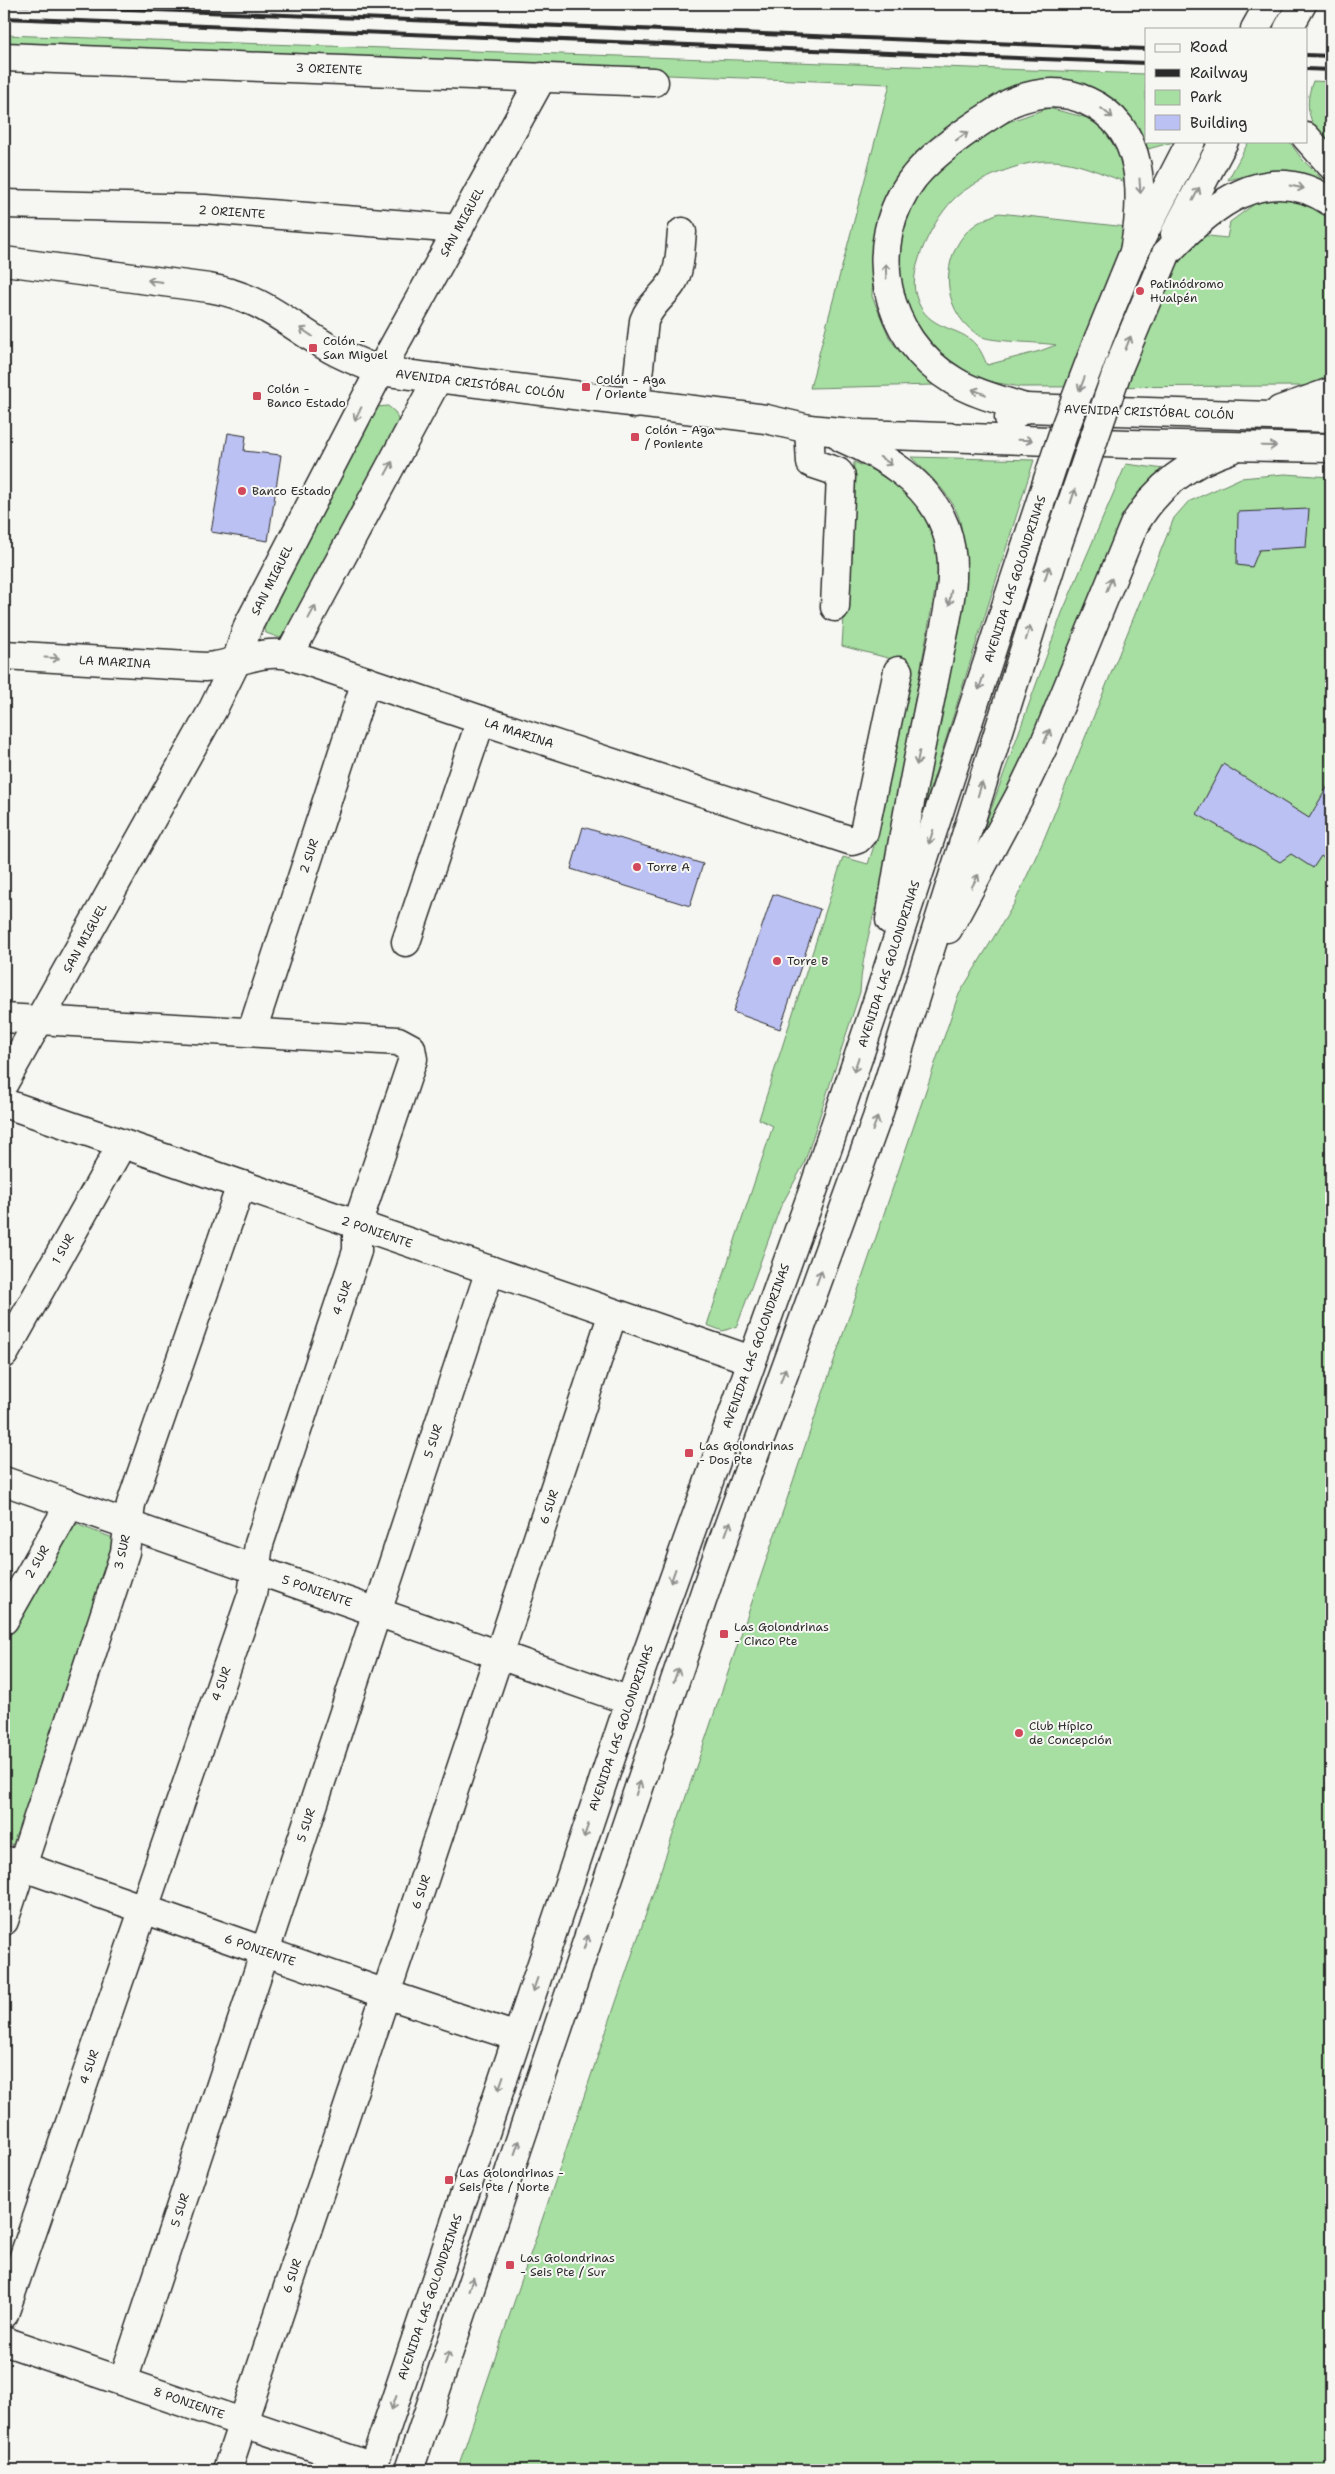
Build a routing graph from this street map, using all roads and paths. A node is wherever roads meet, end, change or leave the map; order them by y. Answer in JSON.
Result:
{"nodes":[{"id":1,"x":1269,"y":4,"type":"edge"},
{"id":2,"x":1302,"y":4,"type":"edge"},
{"id":3,"x":1256,"y":28,"type":"edge"},
{"id":4,"x":1289,"y":28,"type":"edge"},
{"id":5,"x":4,"y":57,"type":"edge"},
{"id":6,"x":542,"y":77,"type":"junction"},
{"id":7,"x":654,"y":82,"type":"dead end"},
{"id":8,"x":1308,"y":139,"type":"edge"},
{"id":9,"x":1190,"y":142,"type":"edge"},
{"id":10,"x":1223,"y":142,"type":"edge"},
{"id":11,"x":1331,"y":165,"type":"edge"},
{"id":12,"x":1331,"y":202,"type":"edge"},
{"id":13,"x":4,"y":204,"type":"edge"},
{"id":14,"x":459,"y":229,"type":"junction"},
{"id":15,"x":682,"y":232,"type":"dead end"},
{"id":16,"x":1134,"y":252,"type":"junction"},
{"id":17,"x":1166,"y":254,"type":"junction"},
{"id":18,"x":4,"y":262,"type":"edge"},
{"id":19,"x":380,"y":371,"type":"junction"},
{"id":20,"x":438,"y":378,"type":"junction"},
{"id":21,"x":1331,"y":392,"type":"edge"},
{"id":22,"x":635,"y":404,"type":"junction"},
{"id":23,"x":1025,"y":408,"type":"junction"},
{"id":24,"x":1257,"y":415,"type":"junction"},
{"id":25,"x":1331,"y":418,"type":"edge"},
{"id":26,"x":818,"y":430,"type":"junction"},
{"id":27,"x":1331,"y":434,"type":"edge"},
{"id":28,"x":976,"y":438,"type":"junction"},
{"id":29,"x":1241,"y":445,"type":"junction"},
{"id":30,"x":1297,"y":447,"type":"junction"},
{"id":31,"x":1331,"y":448,"type":"edge"},
{"id":32,"x":835,"y":607,"type":"dead end"},
{"id":33,"x":289,"y":654,"type":"junction"},
{"id":34,"x":4,"y":655,"type":"edge"},
{"id":35,"x":236,"y":662,"type":"junction"},
{"id":36,"x":898,"y":671,"type":"dead end"},
{"id":37,"x":366,"y":681,"type":"junction"},
{"id":38,"x":481,"y":720,"type":"junction"},
{"id":39,"x":406,"y":942,"type":"dead end"},
{"id":40,"x":925,"y":969,"type":"junction"},
{"id":41,"x":877,"y":1002,"type":"junction"},
{"id":42,"x":4,"y":1018,"type":"edge"},
{"id":43,"x":40,"y":1020,"type":"junction"},
{"id":44,"x":252,"y":1031,"type":"junction"},
{"id":45,"x":4,"y":1083,"type":"edge"},
{"id":46,"x":4,"y":1103,"type":"edge"},
{"id":47,"x":122,"y":1144,"type":"junction"},
{"id":48,"x":241,"y":1184,"type":"junction"},
{"id":49,"x":357,"y":1225,"type":"junction"},
{"id":50,"x":490,"y":1270,"type":"junction"},
{"id":51,"x":613,"y":1312,"type":"junction"},
{"id":52,"x":4,"y":1354,"type":"edge"},
{"id":53,"x":751,"y":1360,"type":"junction"},
{"id":54,"x":4,"y":1481,"type":"edge"},
{"id":55,"x":70,"y":1504,"type":"junction"},
{"id":56,"x":128,"y":1525,"type":"junction"},
{"id":57,"x":255,"y":1570,"type":"junction"},
{"id":58,"x":377,"y":1612,"type":"junction"},
{"id":59,"x":4,"y":1620,"type":"edge"},
{"id":60,"x":499,"y":1656,"type":"junction"},
{"id":61,"x":630,"y":1701,"type":"junction"},
{"id":62,"x":652,"y":1746,"type":"junction"},
{"id":63,"x":13,"y":1863,"type":"edge"},
{"id":64,"x":144,"y":1909,"type":"junction"},
{"id":65,"x":4,"y":1921,"type":"edge"},
{"id":66,"x":265,"y":1952,"type":"junction"},
{"id":67,"x":386,"y":1994,"type":"junction"},
{"id":68,"x":517,"y":2037,"type":"junction"},
{"id":69,"x":4,"y":2314,"type":"edge"},
{"id":70,"x":4,"y":2340,"type":"edge"},
{"id":71,"x":123,"y":2381,"type":"junction"},
{"id":72,"x":243,"y":2422,"type":"junction"},
{"id":73,"x":372,"y":2469,"type":"edge"},
{"id":74,"x":227,"y":2470,"type":"edge"},
{"id":75,"x":409,"y":2470,"type":"edge"}],
"edges":[{"from":1,"to":3,"type":"street"},
{"from":2,"to":4,"type":"street"},
{"from":5,"to":6,"type":"street","name":"3 ORIENTE"},
{"from":6,"to":7,"type":"street","name":"3 ORIENTE"},
{"from":6,"to":14,"type":"street","name":"SAN MIGUEL"},
{"from":8,"to":11,"type":"street"},
{"from":9,"to":16,"type":"street"},
{"from":17,"to":10,"type":"street","one_way":true},
{"from":17,"to":12,"type":"street","one_way":true},
{"from":13,"to":14,"type":"street","name":"2 ORIENTE"},
{"from":14,"to":19,"type":"street","name":"SAN MIGUEL"},
{"from":15,"to":22,"type":"street"},
{"from":23,"to":16,"type":"street","one_way":true},
{"from":16,"to":41,"type":"street","name":"AVENIDA LAS GOLONDRINAS","one_way":true,"bridge":true},
{"from":40,"to":17,"type":"street","one_way":true,"bridge":true},
{"from":19,"to":18,"type":"street","name":"AVENIDA CRISTÓBAL COLÓN","one_way":true},
{"from":19,"to":20,"type":"street","name":"AVENIDA CRISTÓBAL COLÓN"},
{"from":19,"to":35,"type":"street","name":"SAN MIGUEL","one_way":true},
{"from":20,"to":22,"type":"street","name":"AVENIDA CRISTÓBAL COLÓN"},
{"from":33,"to":20,"type":"street","one_way":true},
{"from":21,"to":24,"type":"street"},
{"from":22,"to":26,"type":"street","name":"AVENIDA CRISTÓBAL COLÓN"},
{"from":23,"to":24,"type":"street","name":"AVENIDA CRISTÓBAL COLÓN"},
{"from":23,"to":28,"type":"street"},
{"from":24,"to":25,"type":"street","name":"AVENIDA CRISTÓBAL COLÓN"},
{"from":26,"to":28,"type":"street","name":"AVENIDA CRISTÓBAL COLÓN"},
{"from":26,"to":32,"type":"street"},
{"from":26,"to":41,"type":"street","one_way":true},
{"from":27,"to":30,"type":"street"},
{"from":28,"to":29,"type":"street","name":"AVENIDA CRISTÓBAL COLÓN","one_way":true},
{"from":29,"to":30,"type":"street","name":"AVENIDA CRISTÓBAL COLÓN","one_way":true},
{"from":40,"to":29,"type":"street","one_way":true},
{"from":30,"to":31,"type":"street","name":"AVENIDA CRISTÓBAL COLÓN"},
{"from":33,"to":35,"type":"street","name":"LA MARINA"},
{"from":33,"to":37,"type":"street","name":"LA MARINA"},
{"from":34,"to":35,"type":"street","name":"LA MARINA","one_way":true},
{"from":35,"to":43,"type":"street","name":"SAN MIGUEL"},
{"from":36,"to":38,"type":"street","name":"LA MARINA"},
{"from":37,"to":38,"type":"street","name":"LA MARINA"},
{"from":37,"to":44,"type":"street","name":"2 SUR"},
{"from":38,"to":39,"type":"street"},
{"from":62,"to":40,"type":"street","one_way":true},
{"from":41,"to":53,"type":"street","name":"AVENIDA LAS GOLONDRINAS","one_way":true},
{"from":42,"to":43,"type":"street"},
{"from":43,"to":44,"type":"street"},
{"from":43,"to":45,"type":"street","name":"SAN MIGUEL"},
{"from":44,"to":49,"type":"street","name":"4 SUR"},
{"from":46,"to":47,"type":"street","name":"2 PONIENTE"},
{"from":47,"to":48,"type":"street","name":"2 PONIENTE"},
{"from":47,"to":52,"type":"street","name":"1 SUR"},
{"from":48,"to":49,"type":"street","name":"2 PONIENTE"},
{"from":48,"to":56,"type":"street","name":"3 SUR"},
{"from":49,"to":50,"type":"street","name":"2 PONIENTE"},
{"from":49,"to":57,"type":"street","name":"4 SUR"},
{"from":50,"to":51,"type":"street","name":"2 PONIENTE"},
{"from":50,"to":58,"type":"street","name":"5 SUR"},
{"from":51,"to":53,"type":"street","name":"2 PONIENTE"},
{"from":51,"to":60,"type":"street","name":"6 SUR"},
{"from":53,"to":61,"type":"street","name":"AVENIDA LAS GOLONDRINAS","one_way":true},
{"from":54,"to":55,"type":"street","name":"5 PONIENTE"},
{"from":55,"to":56,"type":"street","name":"5 PONIENTE"},
{"from":55,"to":59,"type":"street","name":"2 SUR"},
{"from":56,"to":57,"type":"street","name":"5 PONIENTE"},
{"from":56,"to":63,"type":"street","name":"3 SUR"},
{"from":57,"to":58,"type":"street","name":"5 PONIENTE"},
{"from":57,"to":64,"type":"street","name":"4 SUR"},
{"from":58,"to":60,"type":"street","name":"5 PONIENTE"},
{"from":58,"to":66,"type":"street","name":"5 SUR"},
{"from":60,"to":61,"type":"street","name":"5 PONIENTE"},
{"from":60,"to":67,"type":"street","name":"6 SUR"},
{"from":61,"to":62,"type":"street"},
{"from":61,"to":68,"type":"street","name":"AVENIDA LAS GOLONDRINAS","one_way":true},
{"from":75,"to":62,"type":"street","one_way":true},
{"from":63,"to":64,"type":"street","name":"6 PONIENTE"},
{"from":63,"to":65,"type":"street","name":"3 SUR"},
{"from":64,"to":66,"type":"street","name":"6 PONIENTE"},
{"from":64,"to":69,"type":"street","name":"4 SUR"},
{"from":66,"to":67,"type":"street","name":"6 PONIENTE"},
{"from":66,"to":71,"type":"street","name":"5 SUR"},
{"from":67,"to":68,"type":"street","name":"6 PONIENTE"},
{"from":67,"to":72,"type":"street","name":"6 SUR"},
{"from":68,"to":73,"type":"street","name":"AVENIDA LAS GOLONDRINAS","one_way":true},
{"from":70,"to":71,"type":"street","name":"8 PONIENTE"},
{"from":71,"to":72,"type":"street","name":"8 PONIENTE"},
{"from":72,"to":73,"type":"street","name":"8 PONIENTE"},
{"from":72,"to":74,"type":"street","name":"6 SUR"}]}
